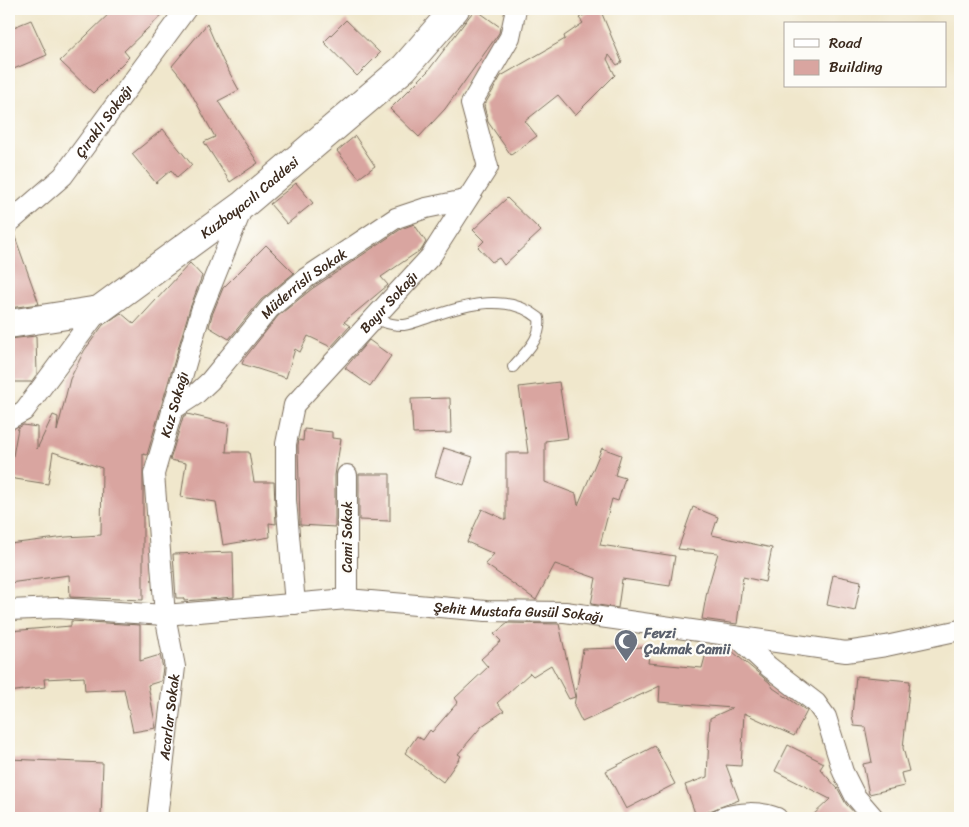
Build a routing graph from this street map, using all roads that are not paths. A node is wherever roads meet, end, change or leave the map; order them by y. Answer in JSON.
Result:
{"nodes":[{"id":1,"x":186,"y":9,"type":"edge"},
{"id":2,"x":455,"y":9,"type":"edge"},
{"id":3,"x":516,"y":9,"type":"edge"},
{"id":4,"x":465,"y":200,"type":"junction"},
{"id":5,"x":244,"y":204,"type":"junction"},
{"id":6,"x":9,"y":223,"type":"edge"},
{"id":7,"x":99,"y":310,"type":"junction"},
{"id":8,"x":374,"y":319,"type":"junction"},
{"id":9,"x":9,"y":324,"type":"edge"},
{"id":10,"x":514,"y":367,"type":"dead end"},
{"id":11,"x":172,"y":410,"type":"junction"},
{"id":12,"x":9,"y":419,"type":"edge"},
{"id":13,"x":347,"y":476,"type":"dead end"},
{"id":14,"x":347,"y":599,"type":"junction"},
{"id":15,"x":295,"y":604,"type":"junction"},
{"id":16,"x":9,"y":610,"type":"edge"},
{"id":17,"x":165,"y":615,"type":"junction"},
{"id":18,"x":960,"y":630,"type":"edge"},
{"id":19,"x":737,"y":637,"type":"junction"},
{"id":20,"x":157,"y":818,"type":"edge"},
{"id":21,"x":721,"y":818,"type":"edge"},
{"id":22,"x":777,"y":818,"type":"edge"},
{"id":23,"x":874,"y":818,"type":"edge"}],
"edges":[{"from":1,"to":6,"type":"street","name":"Çıraklı Sokağı"},
{"from":2,"to":5,"type":"street","name":"Kuzboyacılı Caddesi"},
{"from":3,"to":4,"type":"street","name":"Bayır Sokağı"},
{"from":4,"to":8,"type":"street","name":"Bayır Sokağı"},
{"from":4,"to":11,"type":"street","name":"Müderrisli Sokak"},
{"from":5,"to":7,"type":"street","name":"Kuzboyacılı Caddesi"},
{"from":5,"to":11,"type":"street","name":"Kuz Sokağı"},
{"from":7,"to":9,"type":"street","name":"Kuzboyacılı Caddesi"},
{"from":7,"to":12,"type":"street"},
{"from":8,"to":10,"type":"lane"},
{"from":8,"to":15,"type":"street","name":"Bayır Sokağı"},
{"from":11,"to":17,"type":"street","name":"Kuz Sokağı"},
{"from":13,"to":14,"type":"street","name":"Cami Sokak"},
{"from":14,"to":15,"type":"street","name":"Şehit Mustafa Gusül Sokağı"},
{"from":14,"to":19,"type":"street","name":"Şehit Mustafa Gusül Sokağı"},
{"from":15,"to":17,"type":"street","name":"Şehit Mustafa Gusül Sokağı"},
{"from":16,"to":17,"type":"street","name":"Şehit Mustafa Gusül Sokağı"},
{"from":17,"to":20,"type":"street","name":"Acarlar Sokak"},
{"from":18,"to":19,"type":"street","name":"Şehit Mustafa Gusül Sokağı"},
{"from":19,"to":23,"type":"street"},
{"from":21,"to":22,"type":"street"}]}
